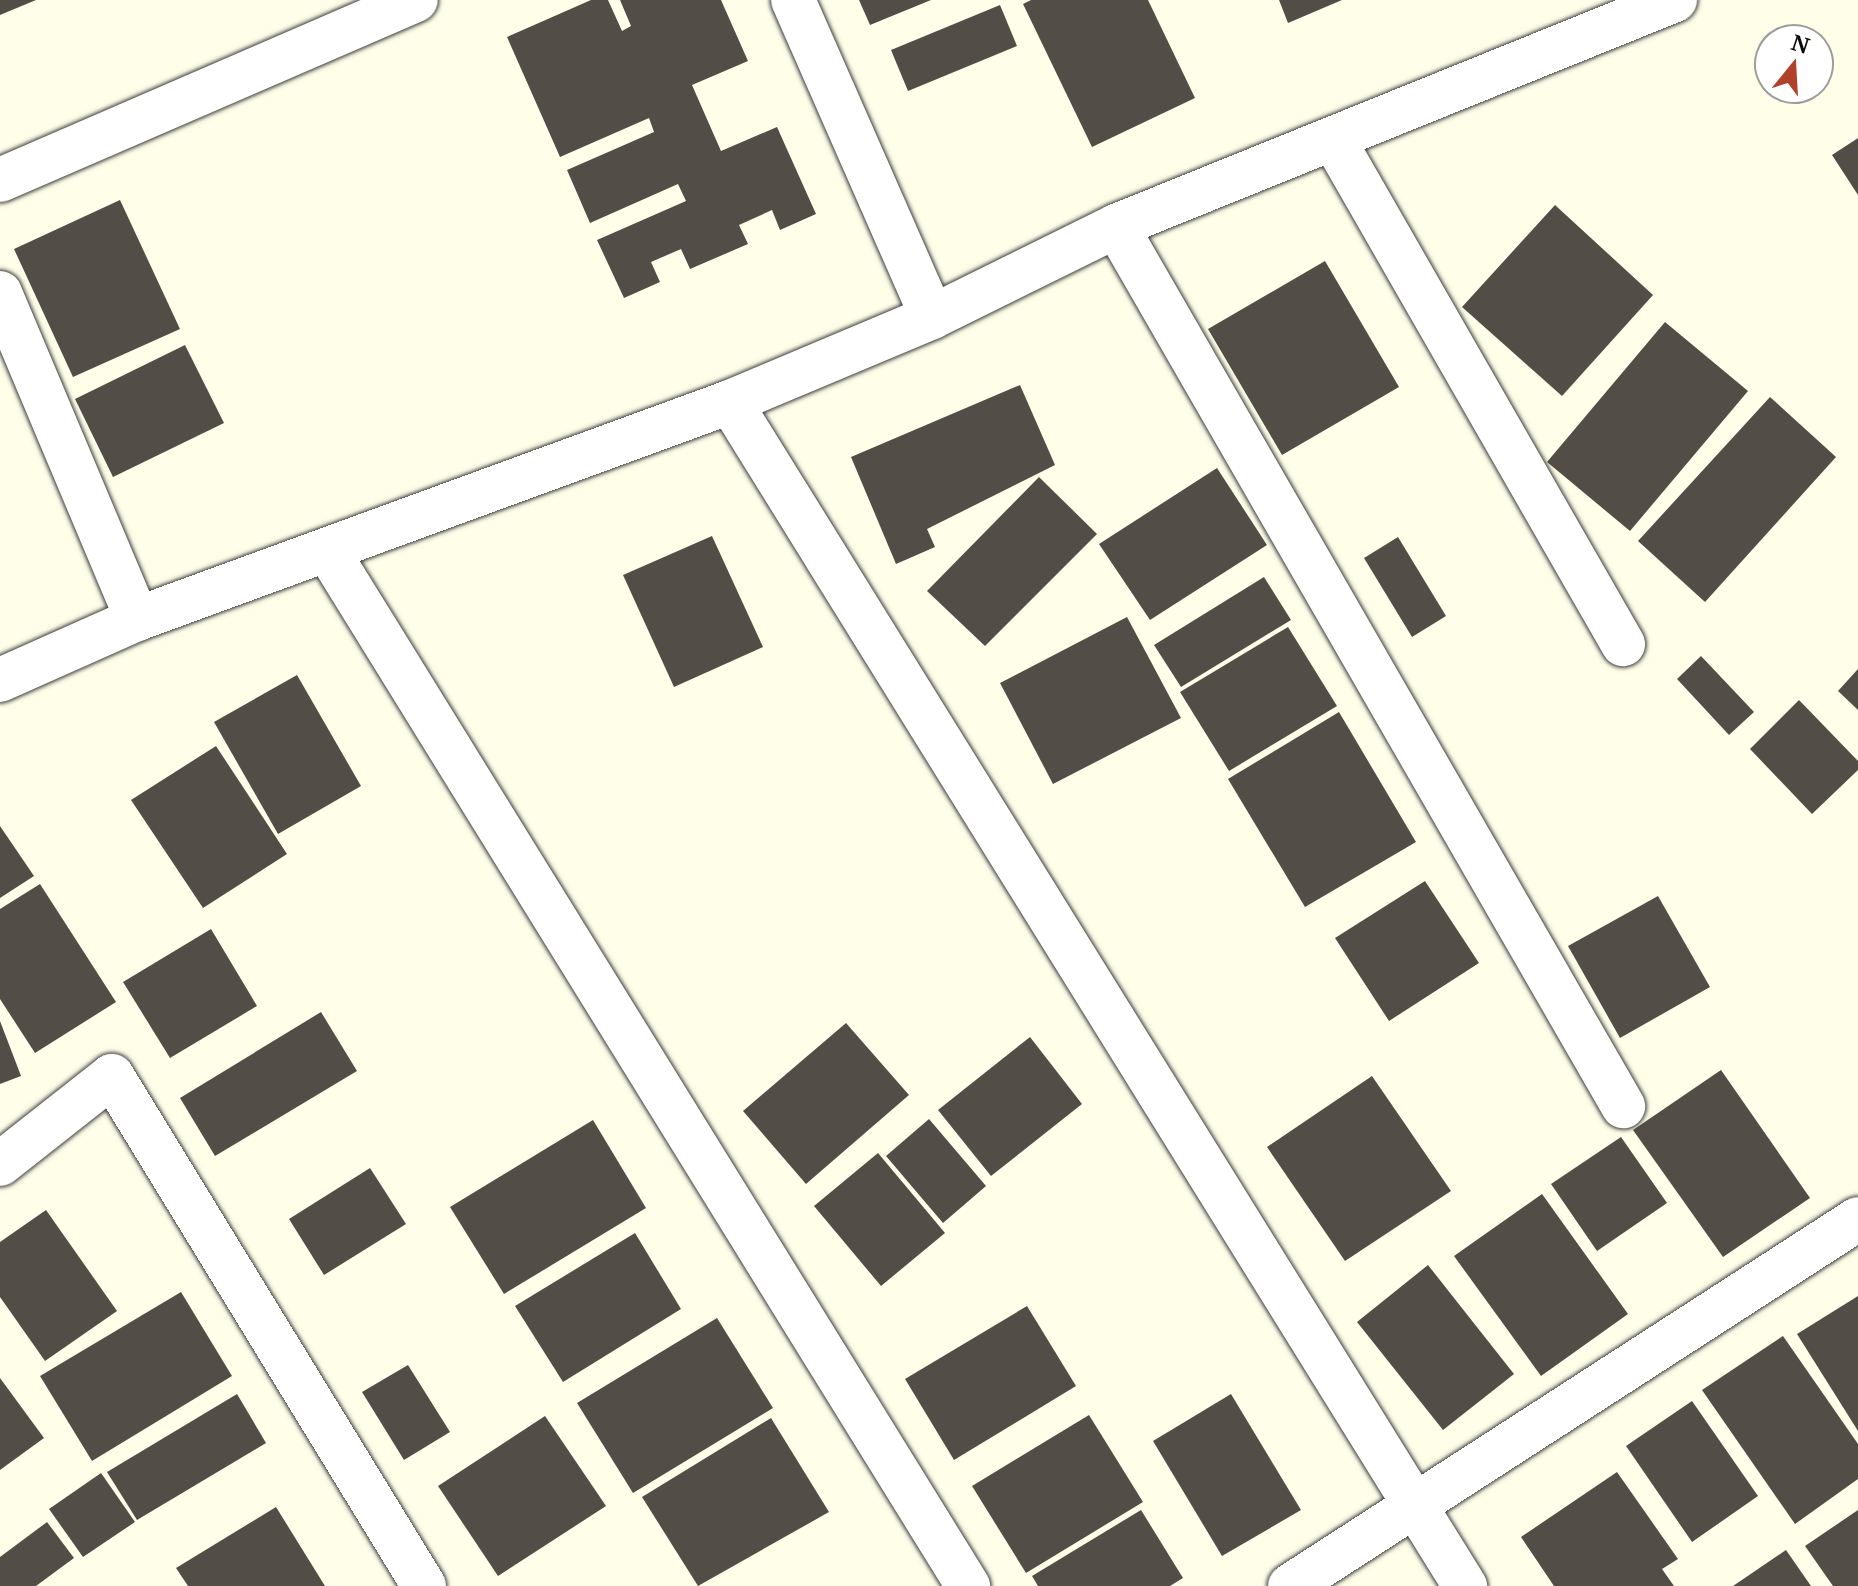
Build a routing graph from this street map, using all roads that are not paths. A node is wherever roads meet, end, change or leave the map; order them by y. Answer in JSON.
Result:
{"nodes":[{"id":1,"x":416,"y":0,"type":"edge"},
{"id":2,"x":793,"y":0,"type":"edge"},
{"id":3,"x":1675,"y":0,"type":"edge"},
{"id":4,"x":342,"y":15,"type":"edge"},
{"id":5,"x":1335,"y":142,"type":"junction"},
{"id":6,"x":0,"y":180,"type":"edge"},
{"id":7,"x":1116,"y":226,"type":"junction"},
{"id":8,"x":0,"y":293,"type":"edge"},
{"id":9,"x":932,"y":317,"type":"junction"},
{"id":10,"x":730,"y":402,"type":"junction"},
{"id":11,"x":329,"y":553,"type":"junction"},
{"id":12,"x":137,"y":619,"type":"junction"},
{"id":13,"x":1623,"y":644,"type":"dead end"},
{"id":14,"x":0,"y":680,"type":"edge"},
{"id":15,"x":1623,"y":1106,"type":"dead end"},
{"id":16,"x":0,"y":1164,"type":"edge"},
{"id":17,"x":1858,"y":1219,"type":"edge"},
{"id":18,"x":1411,"y":1508,"type":"junction"},
{"id":19,"x":424,"y":1586,"type":"edge"},
{"id":20,"x":968,"y":1586,"type":"edge"},
{"id":21,"x":1290,"y":1586,"type":"edge"},
{"id":22,"x":1465,"y":1586,"type":"edge"}],
"edges":[{"from":1,"to":4,"type":"street"},
{"from":2,"to":9,"type":"street"},
{"from":3,"to":5,"type":"street"},
{"from":4,"to":6,"type":"street"},
{"from":5,"to":7,"type":"street"},
{"from":5,"to":13,"type":"street"},
{"from":7,"to":9,"type":"street"},
{"from":7,"to":15,"type":"street"},
{"from":8,"to":12,"type":"street"},
{"from":9,"to":10,"type":"street"},
{"from":10,"to":11,"type":"street"},
{"from":10,"to":18,"type":"street"},
{"from":11,"to":12,"type":"street"},
{"from":11,"to":20,"type":"street"},
{"from":12,"to":14,"type":"street"},
{"from":16,"to":19,"type":"street"},
{"from":17,"to":18,"type":"street"},
{"from":18,"to":21,"type":"street"},
{"from":18,"to":22,"type":"street"}]}
